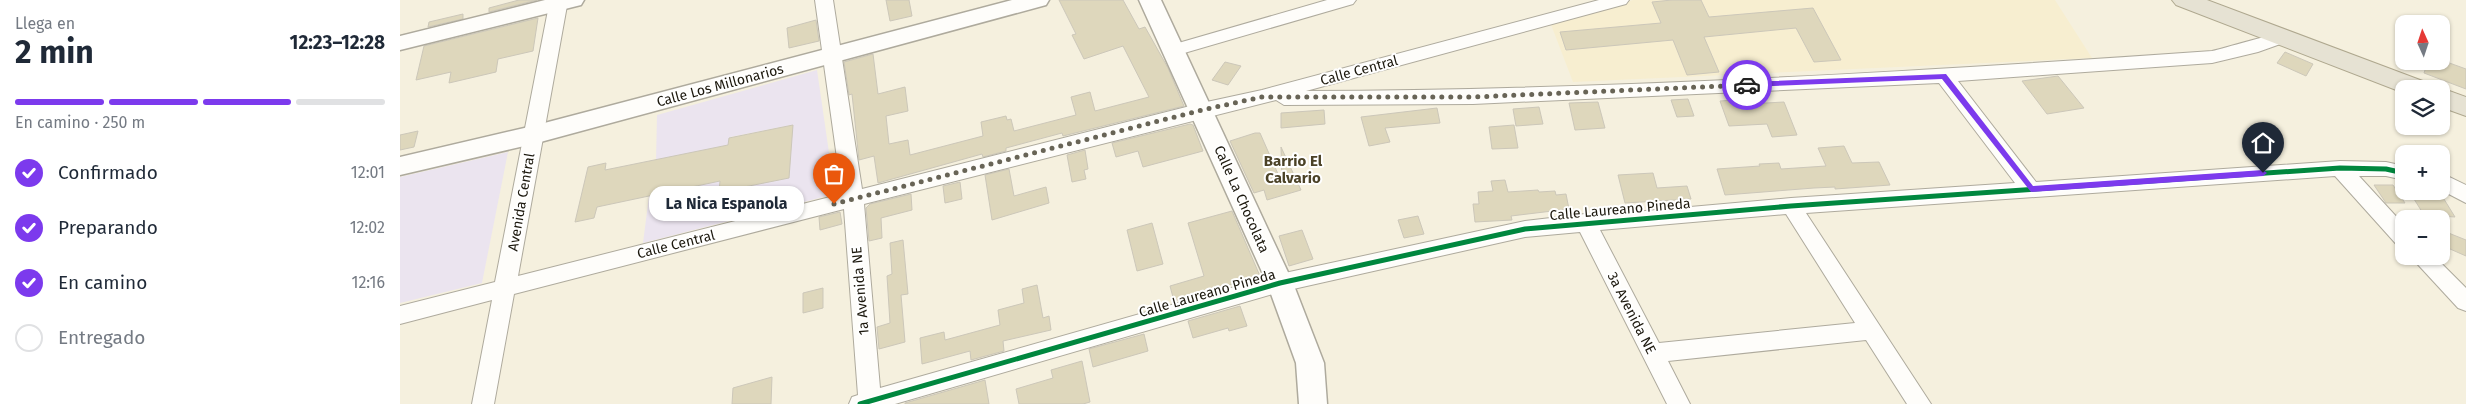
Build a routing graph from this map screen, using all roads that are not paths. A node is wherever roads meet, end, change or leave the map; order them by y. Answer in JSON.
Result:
{"nodes":[{"id":1,"x":824,"y":0,"type":"edge"},
{"id":2,"x":1001,"y":0,"type":"edge"},
{"id":3,"x":1038,"y":0,"type":"edge"},
{"id":4,"x":1150,"y":0,"type":"edge"},
{"id":5,"x":1347,"y":0,"type":"edge"},
{"id":6,"x":1620,"y":0,"type":"edge"},
{"id":7,"x":2184,"y":0,"type":"edge"},
{"id":8,"x":564,"y":1,"type":"edge"},
{"id":9,"x":2280,"y":38,"type":"junction"},
{"id":10,"x":400,"y":43,"type":"edge"},
{"id":11,"x":832,"y":50,"type":"junction"},
{"id":12,"x":1174,"y":50,"type":"junction"},
{"id":13,"x":1944,"y":76,"type":"junction"},
{"id":14,"x":2395,"y":80,"type":"edge"},
{"id":15,"x":1262,"y":97,"type":"junction"},
{"id":16,"x":2450,"y":101,"type":"edge"},
{"id":17,"x":2466,"y":107,"type":"edge"},
{"id":18,"x":1202,"y":110,"type":"junction"},
{"id":19,"x":534,"y":130,"type":"junction"},
{"id":20,"x":400,"y":162,"type":"edge"},
{"id":21,"x":400,"y":166,"type":"edge"},
{"id":22,"x":2340,"y":168,"type":"junction"},
{"id":23,"x":2395,"y":171,"type":"edge"},
{"id":24,"x":2450,"y":185,"type":"edge"},
{"id":25,"x":2031,"y":189,"type":"junction"},
{"id":26,"x":2466,"y":195,"type":"edge"},
{"id":27,"x":853,"y":198,"type":"junction"},
{"id":28,"x":1791,"y":206,"type":"junction"},
{"id":29,"x":1585,"y":222,"type":"junction"},
{"id":30,"x":2395,"y":230,"type":"edge"},
{"id":31,"x":2429,"y":265,"type":"edge"},
{"id":32,"x":1280,"y":283,"type":"junction"},
{"id":33,"x":506,"y":288,"type":"junction"},
{"id":34,"x":2466,"y":302,"type":"edge"},
{"id":35,"x":400,"y":315,"type":"edge"},
{"id":36,"x":1872,"y":330,"type":"junction"},
{"id":37,"x":1652,"y":353,"type":"junction"},
{"id":38,"x":866,"y":403,"type":"edge"},
{"id":39,"x":483,"y":404,"type":"edge"},
{"id":40,"x":1313,"y":404,"type":"edge"},
{"id":41,"x":1679,"y":404,"type":"edge"},
{"id":42,"x":1920,"y":404,"type":"edge"}],
"edges":[{"from":1,"to":11,"type":"street","name":"1a Avenida NE"},
{"from":2,"to":11,"type":"street","name":"Calle Los Millonarios"},
{"from":3,"to":11,"type":"street","name":"Calle Los Millonarios"},
{"from":4,"to":12,"type":"street","name":"Calle La Chocolata"},
{"from":5,"to":12,"type":"street"},
{"from":6,"to":15,"type":"street","name":"Calle Central"},
{"from":7,"to":9,"type":"highway"},
{"from":8,"to":10,"type":"street"},
{"from":8,"to":19,"type":"street","name":"Avenida Central"},
{"from":9,"to":13,"type":"street"},
{"from":9,"to":14,"type":"highway"},
{"from":11,"to":19,"type":"street","name":"Calle Los Millonarios"},
{"from":11,"to":27,"type":"street","name":"1a Avenida NE"},
{"from":12,"to":18,"type":"street","name":"Calle La Chocolata"},
{"from":13,"to":15,"type":"street"},
{"from":13,"to":25,"type":"street"},
{"from":15,"to":18,"type":"street","name":"Calle Central"},
{"from":16,"to":17,"type":"highway"},
{"from":18,"to":27,"type":"street","name":"Calle Central"},
{"from":18,"to":32,"type":"street","name":"Calle La Chocolata"},
{"from":19,"to":20,"type":"street","name":"Calle Los Millonarios"},
{"from":19,"to":21,"type":"street","name":"Calle Los Millonarios"},
{"from":19,"to":33,"type":"street","name":"Avenida Central"},
{"from":22,"to":23,"type":"street","name":"Calle Laureano Pineda"},
{"from":22,"to":25,"type":"street","name":"Calle Laureano Pineda"},
{"from":22,"to":30,"type":"street"},
{"from":24,"to":26,"type":"street"},
{"from":25,"to":28,"type":"street","name":"Calle Laureano Pineda"},
{"from":27,"to":33,"type":"street","name":"Calle Central"},
{"from":27,"to":38,"type":"street","name":"1a Avenida NE"},
{"from":28,"to":29,"type":"street","name":"Calle Laureano Pineda"},
{"from":28,"to":36,"type":"street"},
{"from":29,"to":32,"type":"street","name":"Calle Laureano Pineda"},
{"from":29,"to":37,"type":"street","name":"3a Avenida NE"},
{"from":31,"to":34,"type":"street"},
{"from":32,"to":38,"type":"street","name":"Calle Laureano Pineda"},
{"from":32,"to":40,"type":"street","name":"Calle La Chocolata"},
{"from":33,"to":35,"type":"street","name":"Calle Central"},
{"from":33,"to":39,"type":"street","name":"Avenida Central"},
{"from":36,"to":37,"type":"street"},
{"from":36,"to":42,"type":"street"},
{"from":37,"to":41,"type":"street","name":"3a Avenida NE"}]}
